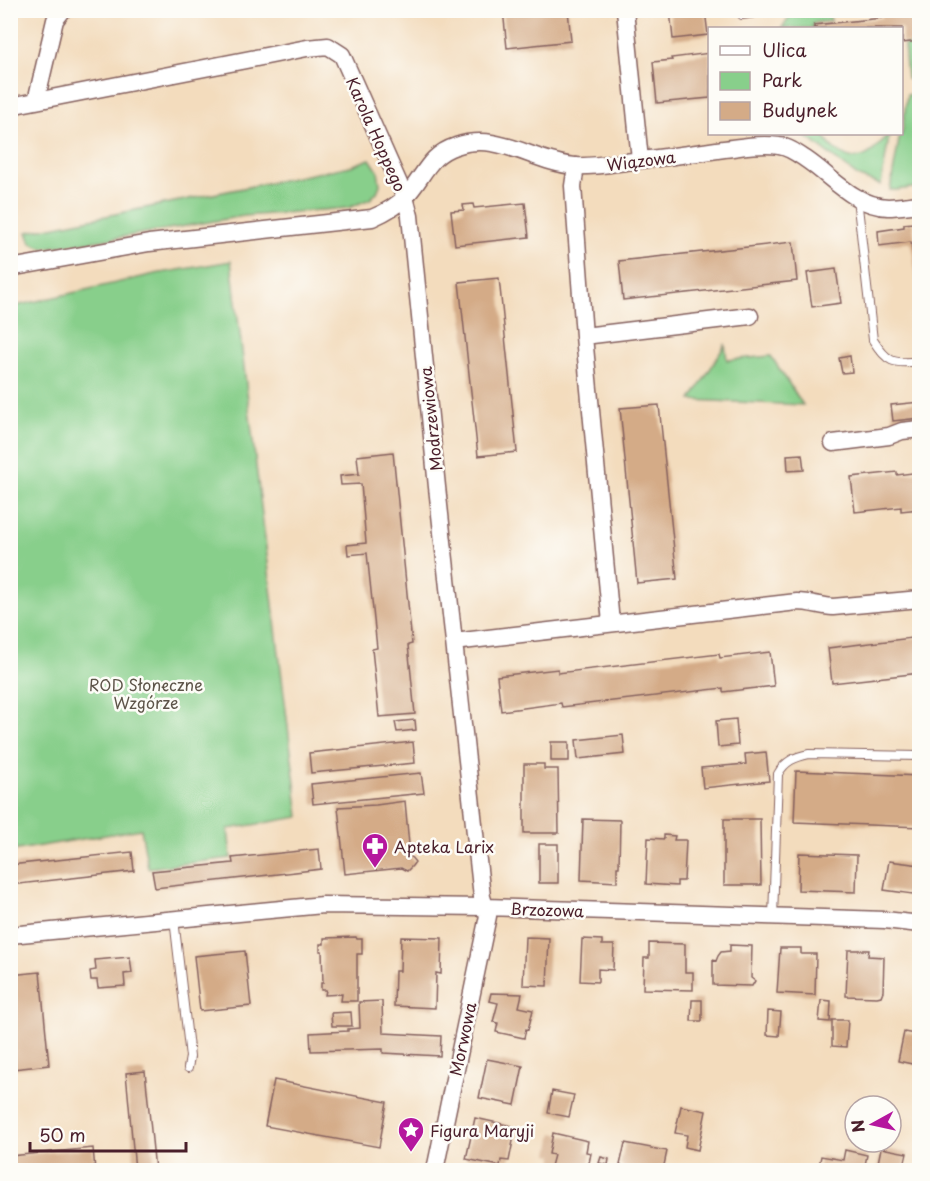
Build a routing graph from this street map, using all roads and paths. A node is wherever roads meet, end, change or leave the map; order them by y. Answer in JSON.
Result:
{"nodes":[{"id":1,"x":63,"y":10,"type":"edge"},
{"id":2,"x":625,"y":10,"type":"edge"},
{"id":3,"x":776,"y":10,"type":"edge"},
{"id":4,"x":742,"y":15,"type":"dead end"},
{"id":5,"x":36,"y":101,"type":"junction"},
{"id":6,"x":10,"y":106,"type":"edge"},
{"id":7,"x":640,"y":160,"type":"junction"},
{"id":8,"x":576,"y":166,"type":"junction"},
{"id":9,"x":405,"y":197,"type":"junction"},
{"id":10,"x":858,"y":198,"type":"junction"},
{"id":11,"x":920,"y":204,"type":"edge"},
{"id":12,"x":11,"y":266,"type":"edge"},
{"id":13,"x":750,"y":316,"type":"dead end"},
{"id":14,"x":584,"y":336,"type":"junction"},
{"id":15,"x":920,"y":361,"type":"edge"},
{"id":16,"x":920,"y":429,"type":"edge"},
{"id":17,"x":833,"y":443,"type":"dead end"},
{"id":18,"x":920,"y":599,"type":"edge"},
{"id":19,"x":611,"y":623,"type":"junction"},
{"id":20,"x":453,"y":642,"type":"junction"},
{"id":21,"x":920,"y":756,"type":"edge"},
{"id":22,"x":485,"y":908,"type":"junction"},
{"id":23,"x":773,"y":917,"type":"junction"},
{"id":24,"x":174,"y":919,"type":"junction"},
{"id":25,"x":920,"y":924,"type":"edge"},
{"id":26,"x":10,"y":935,"type":"edge"},
{"id":27,"x":188,"y":1068,"type":"dead end"},
{"id":28,"x":435,"y":1170,"type":"edge"}],
"edges":[{"from":1,"to":5,"type":"street"},
{"from":2,"to":7,"type":"street"},
{"from":3,"to":4,"type":"lane"},
{"from":5,"to":6,"type":"street","name":"Karola Hoppego"},
{"from":5,"to":9,"type":"street","name":"Karola Hoppego"},
{"from":7,"to":8,"type":"street","name":"Wiązowa"},
{"from":7,"to":10,"type":"street","name":"Wiązowa"},
{"from":8,"to":9,"type":"street","name":"Wiązowa"},
{"from":8,"to":14,"type":"street"},
{"from":9,"to":12,"type":"street","name":"Karola Hoppego"},
{"from":9,"to":20,"type":"street","name":"Modrzewiowa"},
{"from":10,"to":11,"type":"street","name":"Wiązowa"},
{"from":10,"to":15,"type":"lane"},
{"from":13,"to":14,"type":"street"},
{"from":14,"to":19,"type":"street"},
{"from":16,"to":17,"type":"street"},
{"from":18,"to":19,"type":"street"},
{"from":19,"to":20,"type":"street"},
{"from":20,"to":22,"type":"street","name":"Modrzewiowa"},
{"from":21,"to":23,"type":"lane"},
{"from":22,"to":23,"type":"street","name":"Brzozowa"},
{"from":22,"to":24,"type":"street","name":"Brzozowa"},
{"from":22,"to":28,"type":"street","name":"Morwowa"},
{"from":23,"to":25,"type":"street","name":"Brzozowa"},
{"from":24,"to":26,"type":"street","name":"Brzozowa"},
{"from":24,"to":27,"type":"lane"}]}
